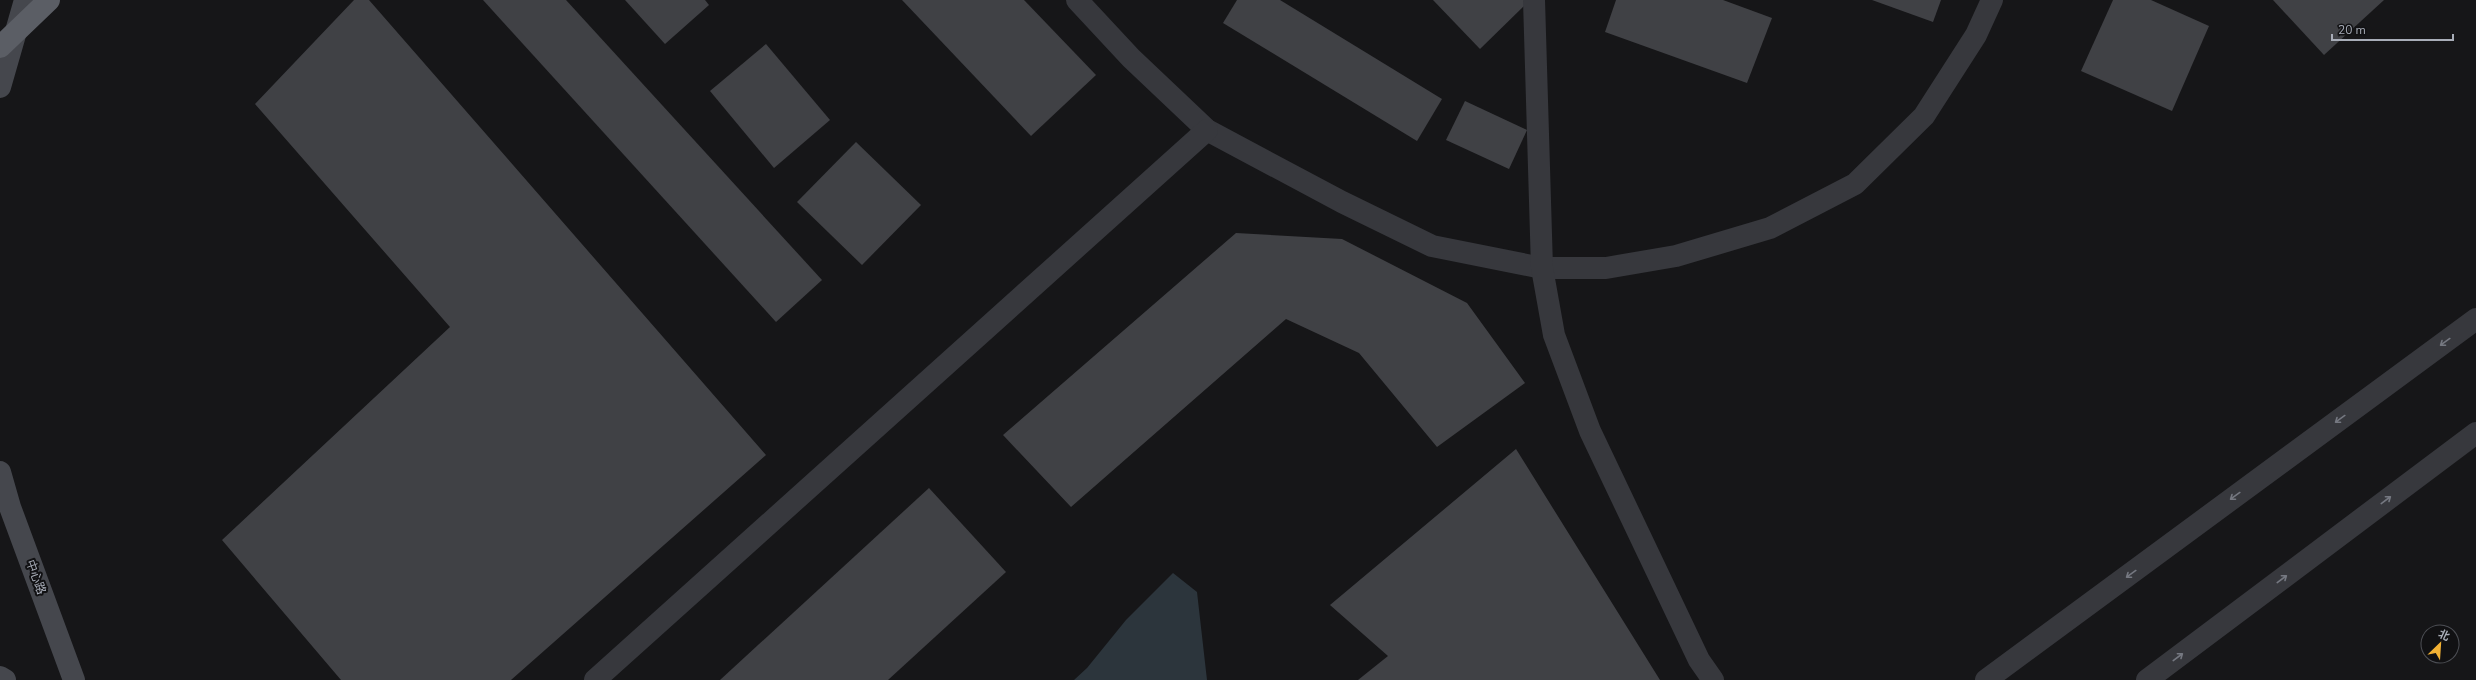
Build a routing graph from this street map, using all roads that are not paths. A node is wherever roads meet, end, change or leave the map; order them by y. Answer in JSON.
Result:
{"nodes":[{"id":1,"x":25,"y":0,"type":"edge"},
{"id":2,"x":49,"y":0,"type":"edge"},
{"id":3,"x":1077,"y":0,"type":"edge"},
{"id":4,"x":1534,"y":0,"type":"edge"},
{"id":5,"x":1992,"y":0,"type":"edge"},
{"id":6,"x":7,"y":41,"type":"edge"},
{"id":7,"x":0,"y":87,"type":"edge"},
{"id":8,"x":1207,"y":130,"type":"junction"},
{"id":9,"x":1542,"y":268,"type":"junction"},
{"id":10,"x":2476,"y":319,"type":"edge"},
{"id":11,"x":2476,"y":433,"type":"edge"},
{"id":12,"x":0,"y":472,"type":"edge"},
{"id":13,"x":0,"y":677,"type":"edge"},
{"id":14,"x":5,"y":680,"type":"edge"},
{"id":15,"x":74,"y":680,"type":"edge"},
{"id":16,"x":595,"y":680,"type":"edge"},
{"id":17,"x":1712,"y":680,"type":"edge"},
{"id":18,"x":1986,"y":680,"type":"edge"},
{"id":19,"x":2147,"y":680,"type":"edge"}],
"edges":[{"from":1,"to":6,"type":"main road"},
{"from":2,"to":6,"type":"highway"},
{"from":3,"to":8,"type":"street"},
{"from":4,"to":9,"type":"street"},
{"from":5,"to":9,"type":"street"},
{"from":6,"to":7,"type":"main road"},
{"from":8,"to":9,"type":"street"},
{"from":8,"to":16,"type":"street"},
{"from":9,"to":17,"type":"street"},
{"from":10,"to":18,"type":"street","one_way":true},
{"from":19,"to":11,"type":"street","one_way":true},
{"from":12,"to":15,"type":"main road","name":"中心路"},
{"from":13,"to":14,"type":"main road"}]}
